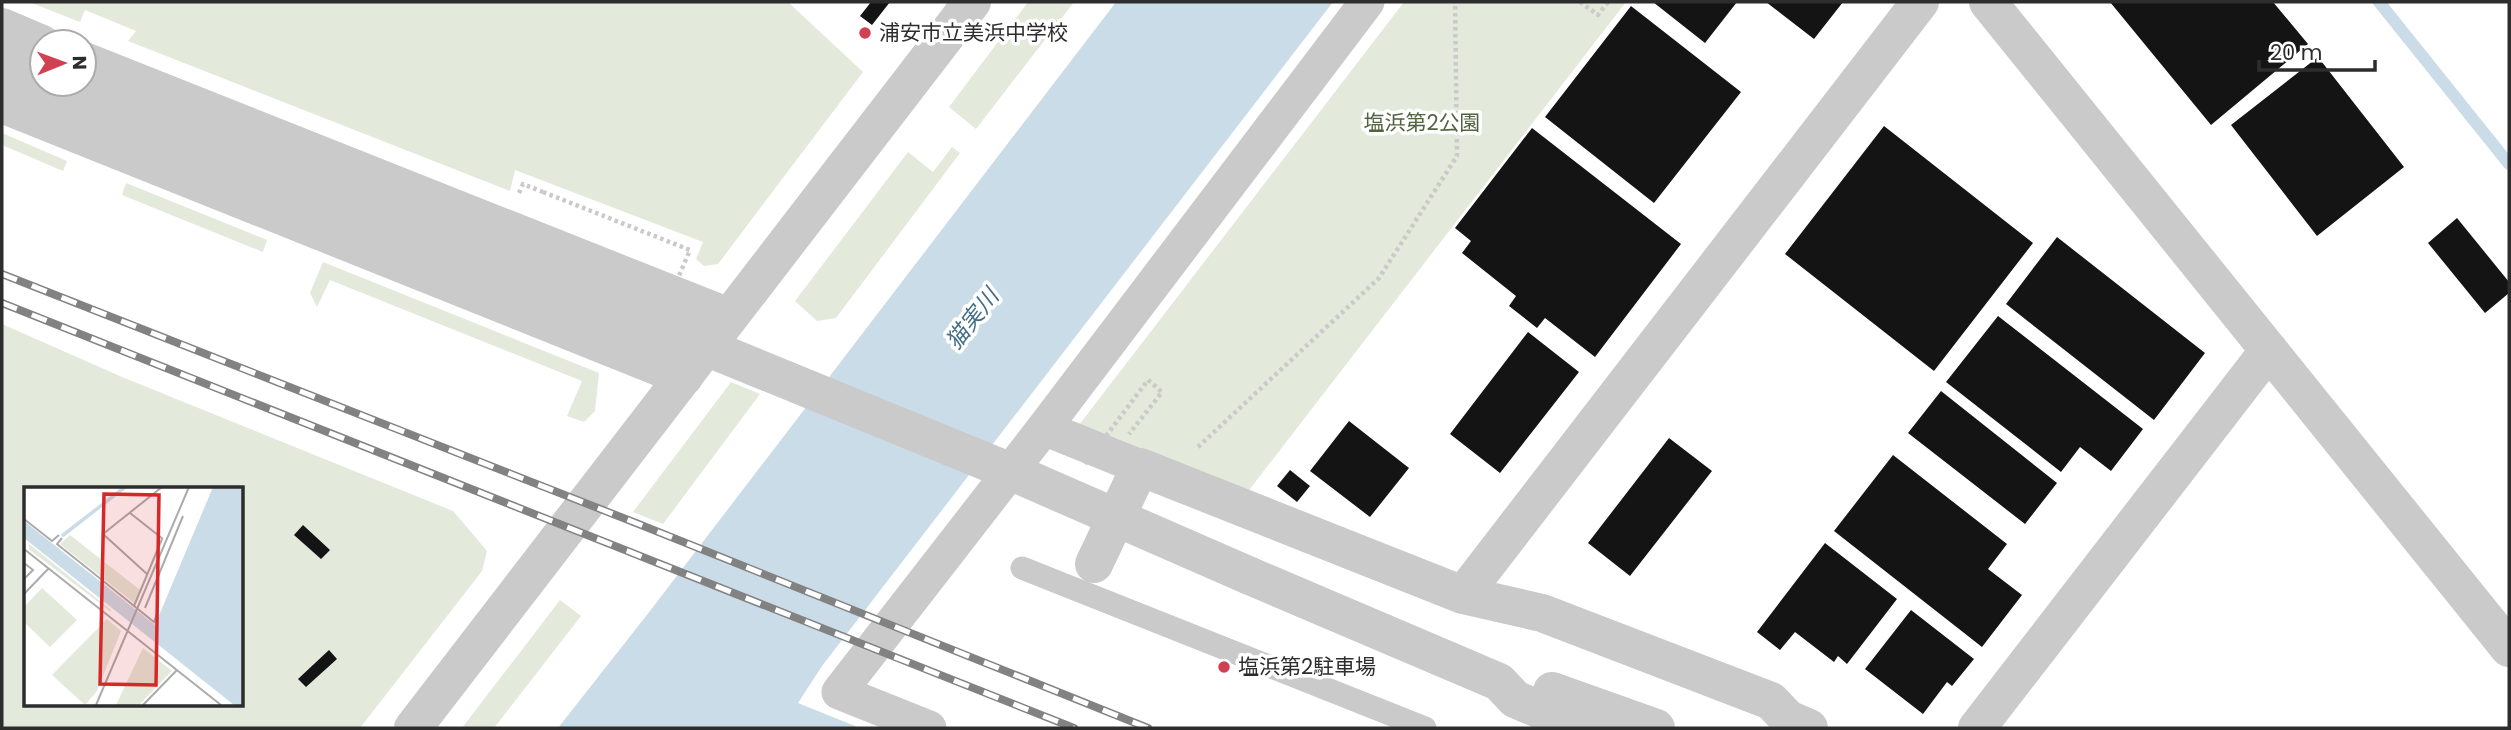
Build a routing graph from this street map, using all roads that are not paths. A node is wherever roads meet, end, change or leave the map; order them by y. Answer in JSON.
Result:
{"nodes":[{"id":1,"x":972,"y":2,"type":"edge"},
{"id":2,"x":1367,"y":2,"type":"edge"},
{"id":3,"x":1920,"y":2,"type":"edge"},
{"id":4,"x":1988,"y":2,"type":"edge"},
{"id":5,"x":2,"y":27,"type":"edge"},
{"id":6,"x":28,"y":38,"type":"edge"},
{"id":7,"x":2,"y":65,"type":"edge"},
{"id":8,"x":98,"y":67,"type":"edge"},
{"id":9,"x":28,"y":75,"type":"edge"},
{"id":10,"x":83,"y":98,"type":"edge"},
{"id":11,"x":2,"y":104,"type":"edge"},
{"id":12,"x":729,"y":317,"type":"junction"},
{"id":13,"x":2269,"y":350,"type":"junction"},
{"id":14,"x":684,"y":377,"type":"junction"},
{"id":15,"x":1044,"y":428,"type":"junction"},
{"id":16,"x":1146,"y":459,"type":"junction"},
{"id":17,"x":1022,"y":568,"type":"dead end"},
{"id":18,"x":1087,"y":578,"type":"junction"},
{"id":19,"x":1462,"y":595,"type":"junction"},
{"id":20,"x":2509,"y":648,"type":"edge"},
{"id":21,"x":1499,"y":682,"type":"junction"},
{"id":22,"x":413,"y":728,"type":"edge"},
{"id":23,"x":929,"y":728,"type":"edge"},
{"id":24,"x":1425,"y":728,"type":"edge"},
{"id":25,"x":1582,"y":728,"type":"edge"},
{"id":26,"x":1656,"y":728,"type":"edge"},
{"id":27,"x":1809,"y":728,"type":"edge"},
{"id":28,"x":1976,"y":728,"type":"edge"}],
"edges":[{"from":1,"to":12,"type":"street"},
{"from":2,"to":15,"type":"street"},
{"from":3,"to":19,"type":"street"},
{"from":4,"to":13,"type":"street"},
{"from":5,"to":6,"type":"street"},
{"from":7,"to":9,"type":"street"},
{"from":8,"to":12,"type":"street"},
{"from":10,"to":21,"type":"street","bridge":true},
{"from":11,"to":14,"type":"street"},
{"from":12,"to":14,"type":"street"},
{"from":13,"to":20,"type":"street"},
{"from":13,"to":28,"type":"street"},
{"from":14,"to":22,"type":"street"},
{"from":15,"to":16,"type":"street"},
{"from":15,"to":23,"type":"street"},
{"from":16,"to":18,"type":"street"},
{"from":16,"to":19,"type":"street"},
{"from":17,"to":18,"type":"lane"},
{"from":18,"to":24,"type":"lane"},
{"from":19,"to":27,"type":"street"},
{"from":21,"to":25,"type":"street"},
{"from":21,"to":26,"type":"street"}]}
